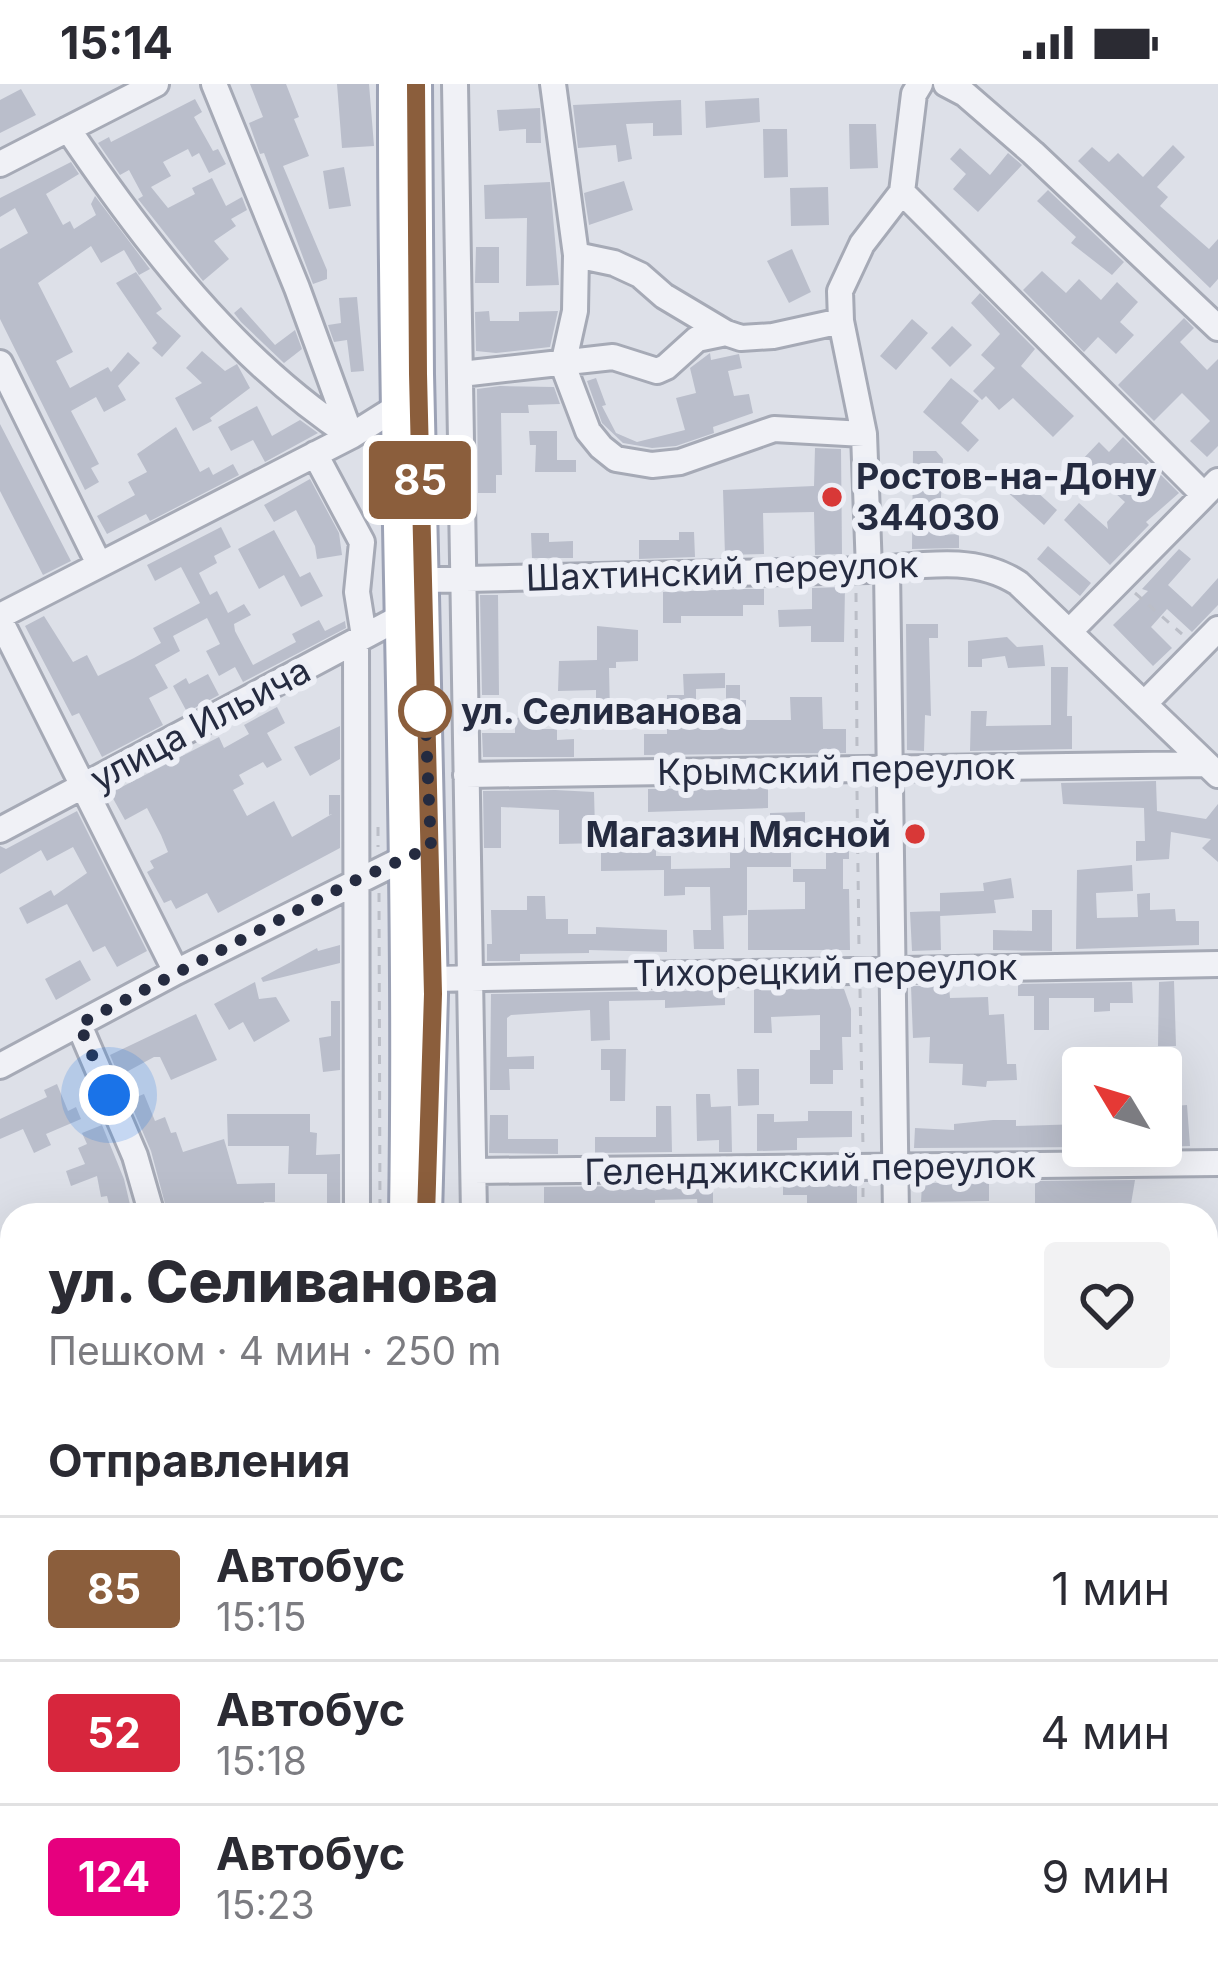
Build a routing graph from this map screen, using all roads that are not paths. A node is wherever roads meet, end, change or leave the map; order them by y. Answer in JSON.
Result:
{"nodes":[{"id":1,"x":156,"y":84,"type":"edge"},
{"id":2,"x":214,"y":84,"type":"edge"},
{"id":3,"x":394,"y":84,"type":"edge"},
{"id":4,"x":416,"y":84,"type":"edge"},
{"id":5,"x":455,"y":84,"type":"edge"},
{"id":6,"x":553,"y":84,"type":"edge"},
{"id":7,"x":920,"y":84,"type":"edge"},
{"id":8,"x":946,"y":84,"type":"edge"},
{"id":9,"x":68,"y":130,"type":"junction"},
{"id":10,"x":0,"y":164,"type":"edge"},
{"id":11,"x":902,"y":192,"type":"junction"},
{"id":12,"x":576,"y":255,"type":"junction"},
{"id":13,"x":841,"y":321,"type":"junction"},
{"id":14,"x":1218,"y":328,"type":"edge"},
{"id":15,"x":726,"y":333,"type":"junction"},
{"id":16,"x":0,"y":363,"type":"edge"},
{"id":17,"x":562,"y":365,"type":"junction"},
{"id":18,"x":461,"y":374,"type":"junction"},
{"id":19,"x":394,"y":410,"type":"junction"},
{"id":20,"x":864,"y":434,"type":"junction"},
{"id":21,"x":351,"y":436,"type":"junction"},
{"id":22,"x":315,"y":454,"type":"junction"},
{"id":23,"x":1211,"y":488,"type":"edge"},
{"id":24,"x":99,"y":565,"type":"junction"},
{"id":25,"x":870,"y":570,"type":"junction"},
{"id":26,"x":464,"y":578,"type":"junction"},
{"id":27,"x":422,"y":580,"type":"junction"},
{"id":28,"x":1,"y":616,"type":"edge"},
{"id":29,"x":399,"y":618,"type":"junction"},
{"id":30,"x":1218,"y":629,"type":"edge"},
{"id":31,"x":1071,"y":630,"type":"junction"},
{"id":32,"x":360,"y":638,"type":"junction"},
{"id":33,"x":1145,"y":703,"type":"junction"},
{"id":34,"x":887,"y":768,"type":"junction"},
{"id":35,"x":1212,"y":769,"type":"edge"},
{"id":36,"x":466,"y":775,"type":"junction"},
{"id":37,"x":84,"y":787,"type":"junction"},
{"id":38,"x":0,"y":830,"type":"edge"},
{"id":39,"x":418,"y":852,"type":"junction"},
{"id":40,"x":354,"y":881,"type":"junction"},
{"id":41,"x":1218,"y":964,"type":"edge"},
{"id":42,"x":892,"y":967,"type":"junction"},
{"id":43,"x":176,"y":972,"type":"junction"},
{"id":44,"x":467,"y":977,"type":"junction"},
{"id":45,"x":432,"y":979,"type":"junction"},
{"id":46,"x":79,"y":1024,"type":"junction"},
{"id":47,"x":0,"y":1066,"type":"edge"},
{"id":48,"x":1218,"y":1162,"type":"edge"},
{"id":49,"x":896,"y":1168,"type":"junction"},
{"id":50,"x":474,"y":1171,"type":"junction"},
{"id":51,"x":149,"y":1203,"type":"edge"},
{"id":52,"x":357,"y":1203,"type":"edge"},
{"id":53,"x":404,"y":1203,"type":"edge"},
{"id":54,"x":426,"y":1203,"type":"edge"},
{"id":55,"x":475,"y":1203,"type":"edge"},
{"id":56,"x":896,"y":1203,"type":"edge"}],
"edges":[{"from":1,"to":9,"type":"street"},
{"from":2,"to":21,"type":"street"},
{"from":3,"to":19,"type":"main road"},
{"from":4,"to":27,"type":"main road"},
{"from":5,"to":18,"type":"street"},
{"from":6,"to":12,"type":"street"},
{"from":7,"to":11,"type":"street"},
{"from":8,"to":14,"type":"street"},
{"from":9,"to":10,"type":"street"},
{"from":9,"to":21,"type":"street"},
{"from":11,"to":13,"type":"street"},
{"from":11,"to":23,"type":"street"},
{"from":12,"to":15,"type":"street"},
{"from":12,"to":17,"type":"street"},
{"from":13,"to":15,"type":"street"},
{"from":13,"to":20,"type":"street"},
{"from":15,"to":17,"type":"street"},
{"from":16,"to":24,"type":"street"},
{"from":17,"to":18,"type":"street"},
{"from":17,"to":20,"type":"street"},
{"from":18,"to":26,"type":"street"},
{"from":19,"to":21,"type":"street"},
{"from":19,"to":29,"type":"main road"},
{"from":20,"to":25,"type":"street"},
{"from":21,"to":22,"type":"street"},
{"from":22,"to":24,"type":"street"},
{"from":22,"to":32,"type":"street"},
{"from":23,"to":31,"type":"street"},
{"from":24,"to":28,"type":"street"},
{"from":25,"to":26,"type":"street","name":"Шахтинский переулок"},
{"from":25,"to":31,"type":"street","name":"Шахтинский переулок"},
{"from":25,"to":34,"type":"street"},
{"from":26,"to":27,"type":"street","name":"Шахтинский переулок"},
{"from":26,"to":36,"type":"street"},
{"from":27,"to":39,"type":"main road"},
{"from":28,"to":37,"type":"street"},
{"from":29,"to":32,"type":"street","name":"улица Ильича"},
{"from":29,"to":39,"type":"main road"},
{"from":30,"to":33,"type":"street"},
{"from":31,"to":33,"type":"street"},
{"from":32,"to":37,"type":"street","name":"улица Ильича"},
{"from":32,"to":40,"type":"street"},
{"from":33,"to":35,"type":"street"},
{"from":34,"to":35,"type":"street","name":"Крымский переулок"},
{"from":34,"to":36,"type":"street","name":"Крымский переулок"},
{"from":34,"to":42,"type":"street"},
{"from":36,"to":44,"type":"street"},
{"from":37,"to":38,"type":"street","name":"улица Ильича"},
{"from":37,"to":43,"type":"street"},
{"from":39,"to":40,"type":"street"},
{"from":39,"to":45,"type":"main road"},
{"from":39,"to":53,"type":"main road"},
{"from":40,"to":43,"type":"street"},
{"from":40,"to":52,"type":"street"},
{"from":41,"to":42,"type":"street","name":"Тихорецкий переулок"},
{"from":42,"to":44,"type":"street","name":"Тихорецкий переулок"},
{"from":42,"to":49,"type":"street"},
{"from":43,"to":46,"type":"street"},
{"from":44,"to":45,"type":"street","name":"Тихорецкий переулок"},
{"from":44,"to":50,"type":"street"},
{"from":45,"to":54,"type":"main road"},
{"from":46,"to":47,"type":"street"},
{"from":46,"to":51,"type":"street"},
{"from":48,"to":49,"type":"street","name":"Геленджикский переулок"},
{"from":49,"to":50,"type":"street","name":"Геленджикский переулок"},
{"from":49,"to":56,"type":"street"},
{"from":50,"to":55,"type":"street"}]}
